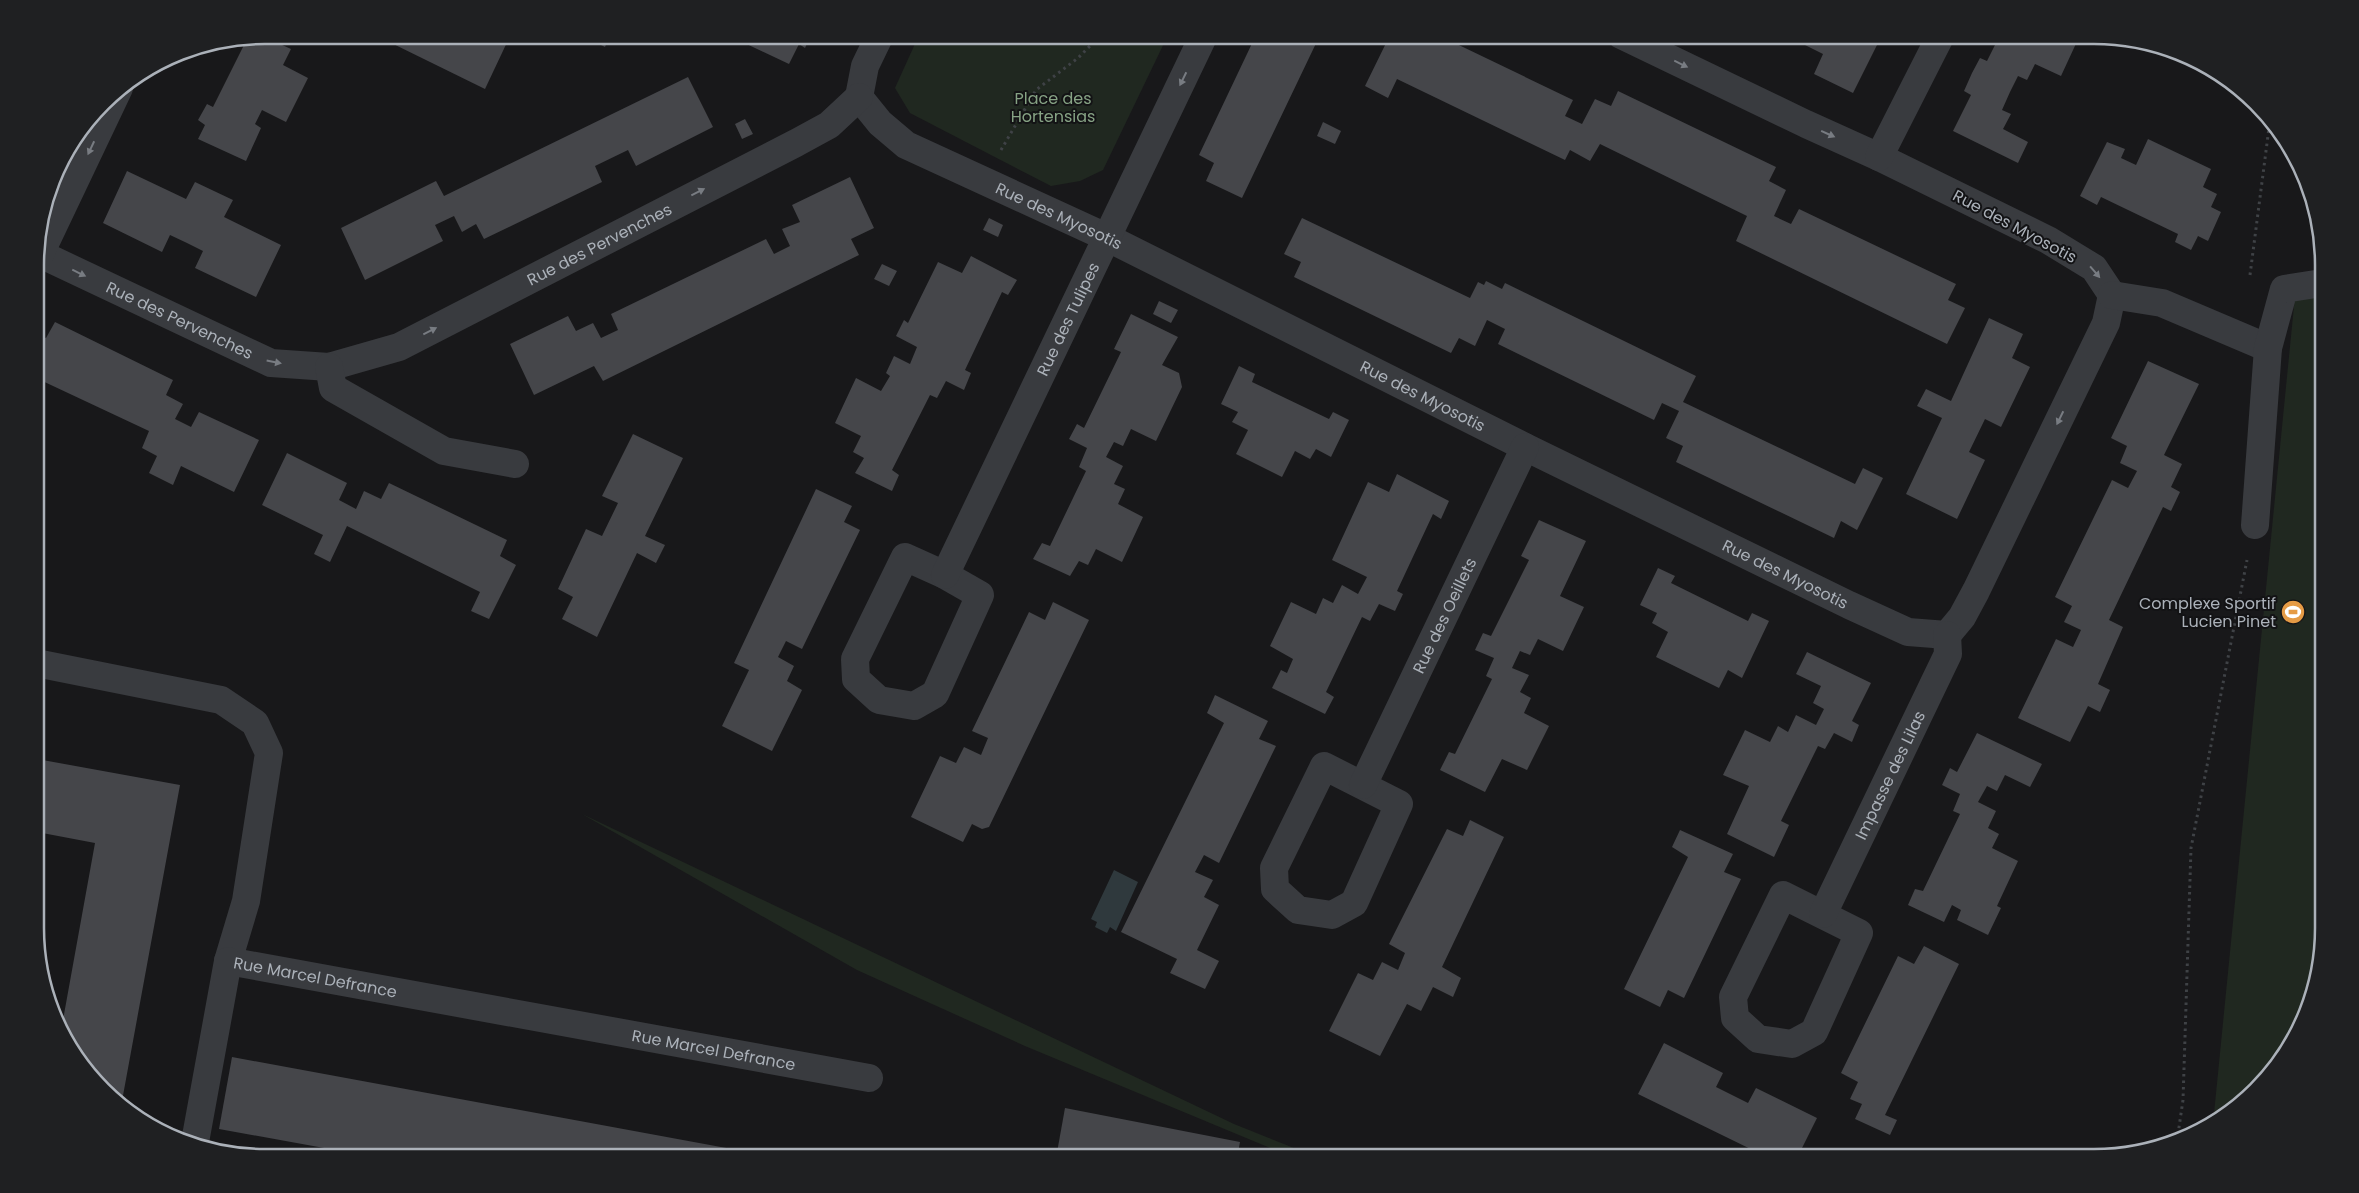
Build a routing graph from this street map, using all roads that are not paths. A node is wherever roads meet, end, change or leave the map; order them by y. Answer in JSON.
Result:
{"nodes":[{"id":1,"x":876,"y":44,"type":"edge"},
{"id":2,"x":1200,"y":44,"type":"edge"},
{"id":3,"x":1640,"y":44,"type":"edge"},
{"id":4,"x":1936,"y":44,"type":"edge"},
{"id":5,"x":859,"y":97,"type":"junction"},
{"id":6,"x":108,"y":110,"type":"edge"},
{"id":7,"x":1879,"y":157,"type":"junction"},
{"id":8,"x":46,"y":237,"type":"edge"},
{"id":9,"x":1106,"y":237,"type":"junction"},
{"id":10,"x":44,"y":256,"type":"edge"},
{"id":11,"x":2315,"y":284,"type":"edge"},
{"id":12,"x":2112,"y":295,"type":"junction"},
{"id":13,"x":2268,"y":348,"type":"junction"},
{"id":14,"x":328,"y":367,"type":"junction"},
{"id":15,"x":1525,"y":447,"type":"junction"},
{"id":16,"x":515,"y":464,"type":"dead end"},
{"id":17,"x":2255,"y":525,"type":"road end"},
{"id":18,"x":945,"y":575,"type":"junction"},
{"id":19,"x":1947,"y":635,"type":"junction"},
{"id":20,"x":44,"y":666,"type":"edge"},
{"id":21,"x":1363,"y":785,"type":"junction"},
{"id":22,"x":1823,"y":914,"type":"junction"},
{"id":23,"x":228,"y":961,"type":"junction"},
{"id":24,"x":870,"y":1078,"type":"dead end"},
{"id":25,"x":196,"y":1138,"type":"edge"}],
"edges":[{"from":1,"to":5,"type":"street"},
{"from":2,"to":9,"type":"street","name":"Rue des Tulipes","one_way":true},
{"from":3,"to":7,"type":"street","name":"Rue des Myosotis","one_way":true},
{"from":4,"to":7,"type":"street"},
{"from":5,"to":9,"type":"street","name":"Rue des Myosotis"},
{"from":14,"to":5,"type":"street","name":"Rue des Pervenches","one_way":true},
{"from":6,"to":8,"type":"street","one_way":true},
{"from":7,"to":12,"type":"street","name":"Rue des Myosotis","one_way":true},
{"from":9,"to":15,"type":"street","name":"Rue des Myosotis"},
{"from":9,"to":18,"type":"street","name":"Rue des Tulipes"},
{"from":10,"to":14,"type":"street","name":"Rue des Pervenches","one_way":true},
{"from":11,"to":13,"type":"street"},
{"from":12,"to":13,"type":"street"},
{"from":12,"to":19,"type":"street","one_way":true},
{"from":13,"to":17,"type":"street"},
{"from":14,"to":16,"type":"street"},
{"from":15,"to":19,"type":"street","name":"Rue des Myosotis"},
{"from":15,"to":21,"type":"street","name":"Rue des Oeillets"},
{"from":18,"to":18,"type":"street"},
{"from":19,"to":22,"type":"street","name":"Impasse des Lilas"},
{"from":20,"to":23,"type":"street","name":"Rue Marcel Defrance"},
{"from":21,"to":21,"type":"street"},
{"from":22,"to":22,"type":"street"},
{"from":23,"to":24,"type":"street","name":"Rue Marcel Defrance"},
{"from":23,"to":25,"type":"street"}]}
